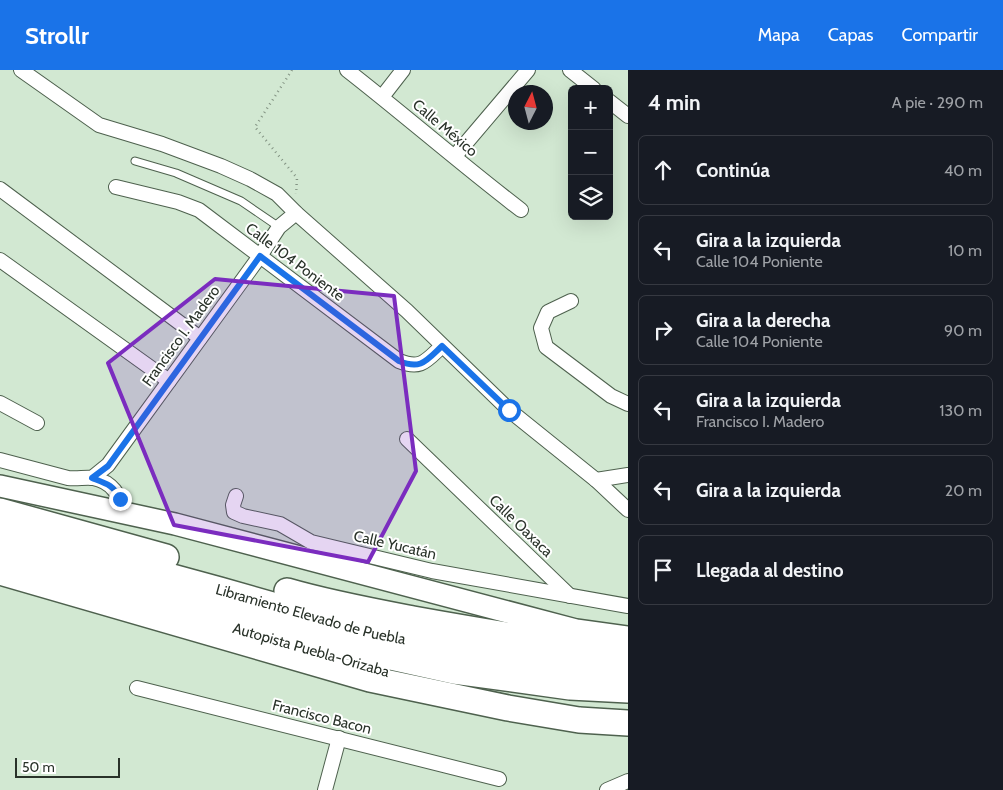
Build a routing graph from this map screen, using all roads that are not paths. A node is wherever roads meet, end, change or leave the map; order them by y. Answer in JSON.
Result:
{"nodes":[{"id":1,"x":21,"y":70,"type":"edge"},
{"id":2,"x":347,"y":70,"type":"edge"},
{"id":3,"x":403,"y":70,"type":"edge"},
{"id":4,"x":528,"y":70,"type":"edge"},
{"id":5,"x":570,"y":70,"type":"edge"},
{"id":6,"x":589,"y":85,"type":"edge"},
{"id":7,"x":382,"y":97,"type":"junction"},
{"id":8,"x":613,"y":104,"type":"edge"},
{"id":9,"x":628,"y":116,"type":"edge"},
{"id":10,"x":455,"y":156,"type":"junction"},
{"id":11,"x":135,"y":161,"type":"dead end"},
{"id":12,"x":116,"y":187,"type":"dead end"},
{"id":13,"x":0,"y":190,"type":"edge"},
{"id":14,"x":522,"y":210,"type":"dead end"},
{"id":15,"x":296,"y":213,"type":"junction"},
{"id":16,"x":279,"y":227,"type":"junction"},
{"id":17,"x":260,"y":256,"type":"junction"},
{"id":18,"x":0,"y":260,"type":"edge"},
{"id":19,"x":571,"y":301,"type":"dead end"},
{"id":20,"x":200,"y":338,"type":"junction"},
{"id":21,"x":442,"y":346,"type":"junction"},
{"id":22,"x":169,"y":381,"type":"junction"},
{"id":23,"x":0,"y":403,"type":"edge"},
{"id":24,"x":628,"y":404,"type":"edge"},
{"id":25,"x":36,"y":423,"type":"dead end"},
{"id":26,"x":407,"y":439,"type":"dead end"},
{"id":27,"x":0,"y":460,"type":"edge"},
{"id":28,"x":628,"y":474,"type":"edge"},
{"id":29,"x":92,"y":478,"type":"junction"},
{"id":30,"x":596,"y":480,"type":"junction"},
{"id":31,"x":0,"y":486,"type":"edge"},
{"id":32,"x":236,"y":496,"type":"dead end"},
{"id":33,"x":628,"y":510,"type":"edge"},
{"id":34,"x":0,"y":511,"type":"edge"},
{"id":35,"x":125,"y":512,"type":"junction"},
{"id":36,"x":0,"y":530,"type":"edge"},
{"id":37,"x":0,"y":551,"type":"edge"},
{"id":38,"x":0,"y":560,"type":"edge"},
{"id":39,"x":0,"y":572,"type":"edge"},
{"id":40,"x":570,"y":596,"type":"junction"},
{"id":41,"x":628,"y":606,"type":"edge"},
{"id":42,"x":628,"y":638,"type":"edge"},
{"id":43,"x":628,"y":652,"type":"edge"},
{"id":44,"x":628,"y":671,"type":"edge"},
{"id":45,"x":137,"y":688,"type":"dead end"},
{"id":46,"x":628,"y":690,"type":"edge"},
{"id":47,"x":628,"y":709,"type":"edge"},
{"id":48,"x":628,"y":723,"type":"edge"},
{"id":49,"x":339,"y":738,"type":"junction"},
{"id":50,"x":499,"y":779,"type":"dead end"},
{"id":51,"x":628,"y":781,"type":"edge"},
{"id":52,"x":325,"y":790,"type":"edge"},
{"id":53,"x":607,"y":790,"type":"edge"}],
"edges":[{"from":1,"to":15,"type":"street"},
{"from":2,"to":7,"type":"street","name":"Calle México"},
{"from":3,"to":7,"type":"street"},
{"from":4,"to":10,"type":"street"},
{"from":5,"to":6,"type":"street"},
{"from":7,"to":10,"type":"street","name":"Calle México"},
{"from":8,"to":9,"type":"street"},
{"from":10,"to":14,"type":"street","name":"Calle México"},
{"from":11,"to":16,"type":"lane"},
{"from":12,"to":17,"type":"street","name":"Calle 104 Poniente"},
{"from":13,"to":20,"type":"street"},
{"from":15,"to":16,"type":"street","name":"Francisco I. Madero"},
{"from":15,"to":21,"type":"street"},
{"from":16,"to":17,"type":"street","name":"Francisco I. Madero"},
{"from":17,"to":20,"type":"street","name":"Francisco I. Madero"},
{"from":17,"to":21,"type":"street","name":"Calle 104 Poniente"},
{"from":18,"to":22,"type":"street"},
{"from":19,"to":24,"type":"street"},
{"from":20,"to":22,"type":"street","name":"Francisco I. Madero"},
{"from":21,"to":30,"type":"street"},
{"from":22,"to":29,"type":"street","name":"Francisco I. Madero"},
{"from":23,"to":25,"type":"street"},
{"from":26,"to":40,"type":"street","name":"Calle Oaxaca"},
{"from":27,"to":29,"type":"street"},
{"from":28,"to":30,"type":"street"},
{"from":29,"to":35,"type":"street"},
{"from":30,"to":33,"type":"street"},
{"from":31,"to":35,"type":"main road"},
{"from":32,"to":40,"type":"street","name":"Calle Yucatán"},
{"from":34,"to":43,"type":"highway"},
{"from":35,"to":42,"type":"main road"},
{"from":36,"to":44,"type":"highway","name":"Libramiento Elevado de Puebla"},
{"from":37,"to":46,"type":"highway","name":"Libramiento Elevado de Puebla"},
{"from":38,"to":47,"type":"highway","name":"Autopista Puebla-Orizaba"},
{"from":39,"to":48,"type":"highway"},
{"from":40,"to":41,"type":"street"},
{"from":45,"to":49,"type":"street","name":"Francisco Bacon"},
{"from":49,"to":50,"type":"street","name":"Francisco Bacon"},
{"from":49,"to":52,"type":"street"},
{"from":51,"to":53,"type":"street"}]}
